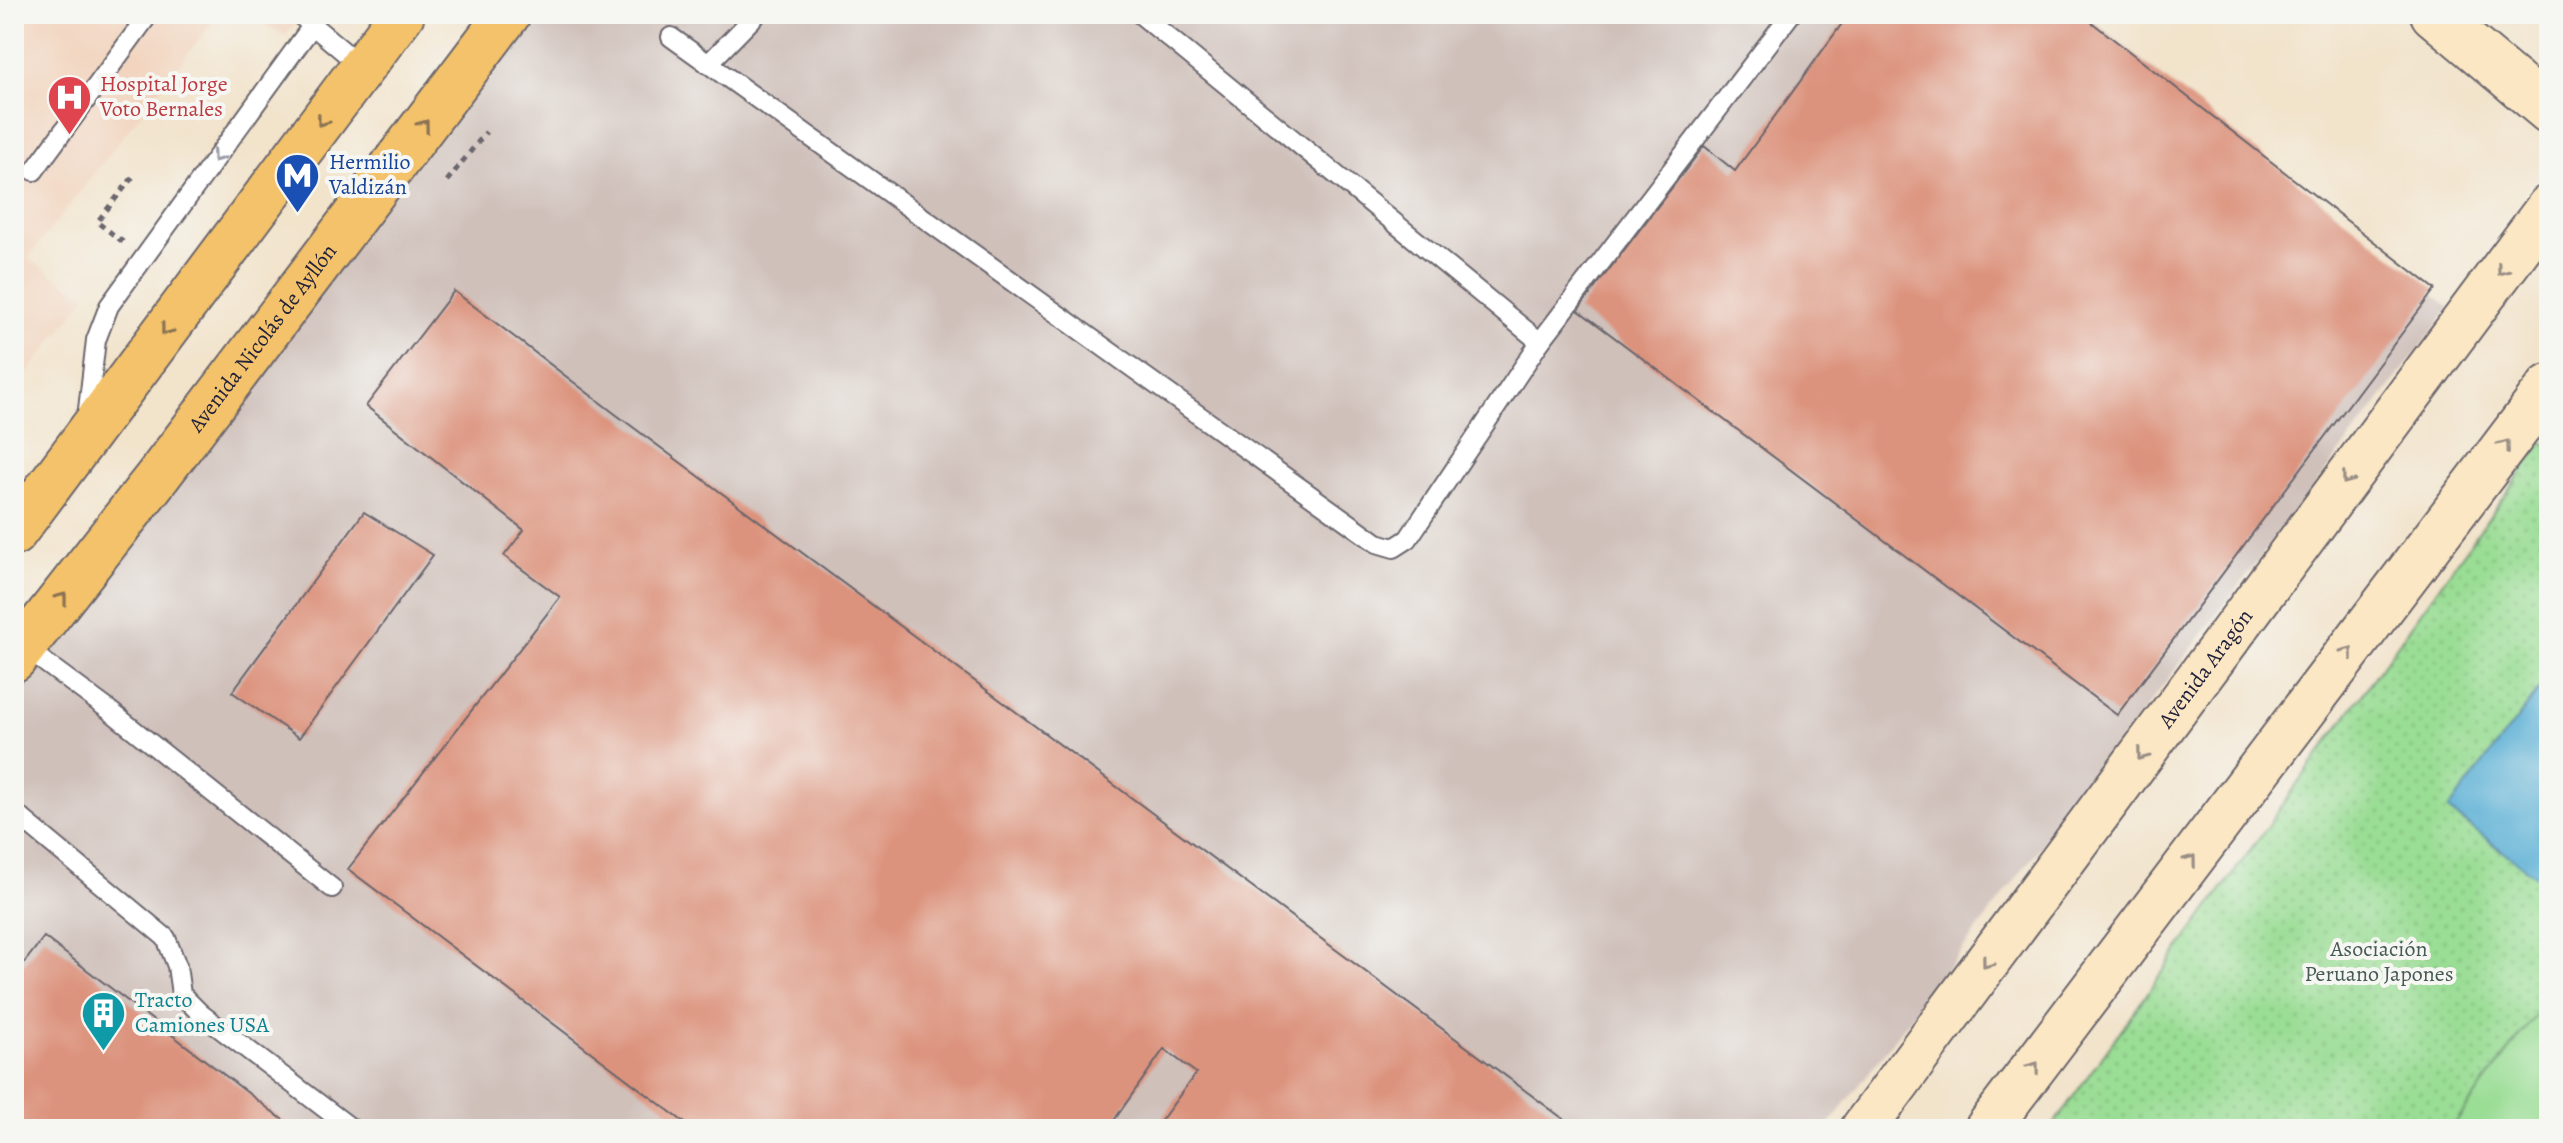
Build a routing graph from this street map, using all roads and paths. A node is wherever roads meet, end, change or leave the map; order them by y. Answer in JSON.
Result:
{"nodes":[{"id":1,"x":149,"y":14,"type":"edge"},
{"id":2,"x":402,"y":14,"type":"edge"},
{"id":3,"x":508,"y":14,"type":"edge"},
{"id":4,"x":757,"y":14,"type":"edge"},
{"id":5,"x":1140,"y":14,"type":"edge"},
{"id":6,"x":1791,"y":14,"type":"edge"},
{"id":7,"x":2433,"y":14,"type":"edge"},
{"id":8,"x":305,"y":20,"type":"edge"},
{"id":9,"x":671,"y":37,"type":"dead end"},
{"id":10,"x":708,"y":64,"type":"junction"},
{"id":11,"x":362,"y":67,"type":"junction"},
{"id":12,"x":2549,"y":111,"type":"edge"},
{"id":13,"x":486,"y":132,"type":"dead end"},
{"id":14,"x":34,"y":171,"type":"dead end"},
{"id":15,"x":136,"y":173,"type":"dead end"},
{"id":16,"x":447,"y":181,"type":"dead end"},
{"id":17,"x":2549,"y":207,"type":"edge"},
{"id":18,"x":129,"y":247,"type":"dead end"},
{"id":19,"x":1540,"y":342,"type":"junction"},
{"id":20,"x":2549,"y":387,"type":"edge"},
{"id":21,"x":84,"y":440,"type":"junction"},
{"id":22,"x":14,"y":533,"type":"edge"},
{"id":23,"x":19,"y":653,"type":"edge"},
{"id":24,"x":14,"y":812,"type":"edge"},
{"id":25,"x":332,"y":888,"type":"dead end"},
{"id":26,"x":352,"y":1129,"type":"edge"},
{"id":27,"x":1863,"y":1129,"type":"edge"},
{"id":28,"x":1987,"y":1129,"type":"edge"}],
"edges":[{"from":1,"to":14,"type":"lane"},
{"from":2,"to":11,"type":"main road"},
{"from":23,"to":3,"type":"main road","name":"Avenida Nicolás de Ayllón","one_way":true},
{"from":4,"to":10,"type":"lane"},
{"from":5,"to":19,"type":"lane"},
{"from":6,"to":19,"type":"lane"},
{"from":7,"to":12,"type":"street"},
{"from":8,"to":11,"type":"lane"},
{"from":8,"to":21,"type":"lane","one_way":true},
{"from":9,"to":10,"type":"lane"},
{"from":10,"to":19,"type":"lane"},
{"from":11,"to":21,"type":"main road","one_way":true},
{"from":13,"to":16,"type":"path"},
{"from":15,"to":18,"type":"path"},
{"from":17,"to":27,"type":"street","name":"Avenida Aragón","one_way":true},
{"from":28,"to":20,"type":"street","one_way":true},
{"from":21,"to":22,"type":"main road"},
{"from":23,"to":25,"type":"lane"},
{"from":24,"to":26,"type":"lane"}]}
